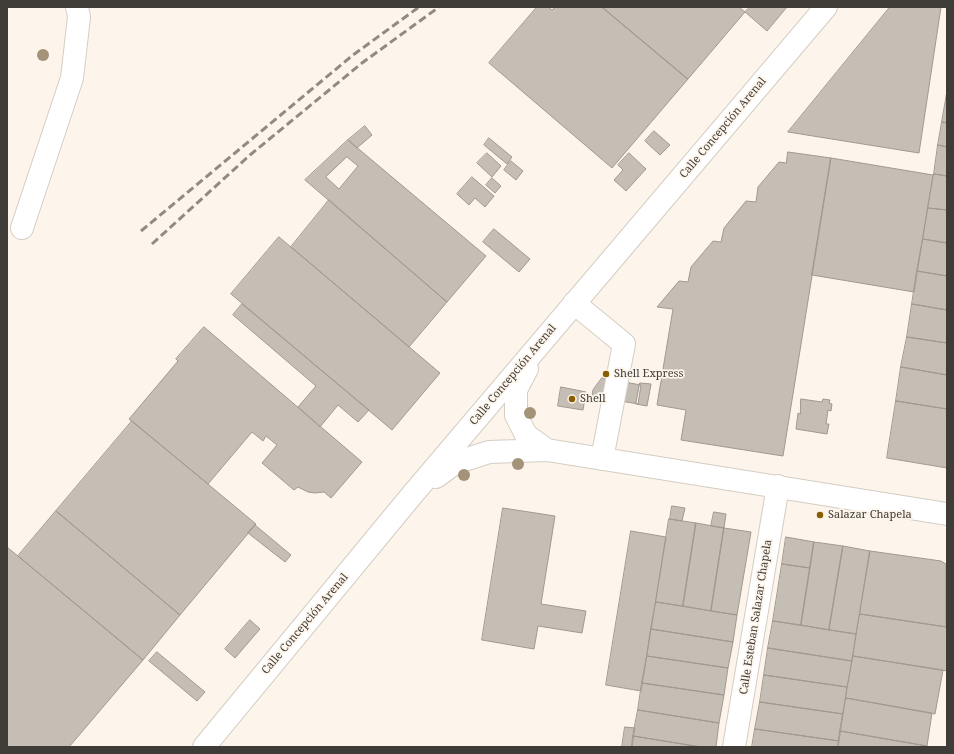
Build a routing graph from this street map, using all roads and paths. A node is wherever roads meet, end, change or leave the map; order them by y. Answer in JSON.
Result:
{"nodes":[{"id":1,"x":77,"y":7,"type":"edge"},
{"id":2,"x":826,"y":7,"type":"edge"},
{"id":3,"x":22,"y":228,"type":"dead end"},
{"id":4,"x":574,"y":303,"type":"junction"},
{"id":5,"x":544,"y":338,"type":"junction"},
{"id":6,"x":547,"y":450,"type":"junction"},
{"id":7,"x":602,"y":459,"type":"junction"},
{"id":8,"x":778,"y":486,"type":"junction"},
{"id":9,"x":412,"y":495,"type":"junction"},
{"id":10,"x":947,"y":514,"type":"edge"},
{"id":11,"x":204,"y":747,"type":"edge"},
{"id":12,"x":734,"y":747,"type":"edge"}],
"edges":[{"from":1,"to":3,"type":"street"},
{"from":2,"to":4,"type":"street","name":"Calle Concepción Arenal"},
{"from":4,"to":5,"type":"street","name":"Calle Concepción Arenal"},
{"from":4,"to":7,"type":"street"},
{"from":5,"to":6,"type":"street"},
{"from":5,"to":9,"type":"street","name":"Calle Concepción Arenal"},
{"from":6,"to":7,"type":"street"},
{"from":6,"to":9,"type":"street"},
{"from":7,"to":8,"type":"street"},
{"from":8,"to":10,"type":"street"},
{"from":8,"to":12,"type":"street","name":"Calle Esteban Salazar Chapela"},
{"from":9,"to":11,"type":"street","name":"Calle Concepción Arenal"}]}
